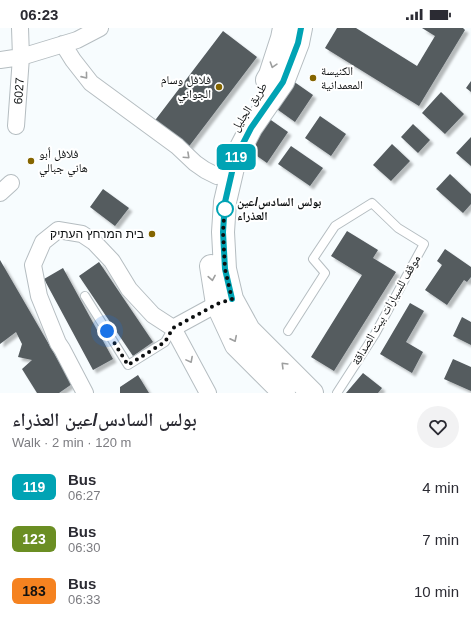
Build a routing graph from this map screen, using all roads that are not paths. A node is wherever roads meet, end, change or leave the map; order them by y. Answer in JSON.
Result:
{"nodes":[{"id":1,"x":20,"y":28,"type":"edge"},
{"id":2,"x":100,"y":28,"type":"edge"},
{"id":3,"x":284,"y":28,"type":"edge"},
{"id":4,"x":301,"y":28,"type":"edge"},
{"id":5,"x":64,"y":44,"type":"junction"},
{"id":6,"x":21,"y":57,"type":"junction"},
{"id":7,"x":0,"y":60,"type":"edge"},
{"id":8,"x":16,"y":126,"type":"dead end"},
{"id":9,"x":217,"y":176,"type":"junction"},
{"id":10,"x":85,"y":296,"type":"dead end"},
{"id":11,"x":224,"y":302,"type":"junction"},
{"id":12,"x":173,"y":328,"type":"junction"},
{"id":13,"x":288,"y":331,"type":"dead end"},
{"id":14,"x":84,"y":393,"type":"edge"},
{"id":15,"x":208,"y":393,"type":"edge"},
{"id":16,"x":284,"y":393,"type":"edge"},
{"id":17,"x":312,"y":393,"type":"edge"},
{"id":18,"x":337,"y":393,"type":"edge"}],
"edges":[{"from":1,"to":6,"type":"street","name":"6027"},
{"from":2,"to":5,"type":"street"},
{"from":3,"to":9,"type":"street","name":"طريق الجليل","one_way":true},
{"from":4,"to":11,"type":"street","name":"طريق الجليل"},
{"from":5,"to":6,"type":"street"},
{"from":5,"to":9,"type":"street","one_way":true},
{"from":6,"to":7,"type":"street"},
{"from":6,"to":8,"type":"street","name":"6027"},
{"from":9,"to":11,"type":"street","name":"طريق الجليل","one_way":true},
{"from":10,"to":12,"type":"lane"},
{"from":11,"to":12,"type":"street"},
{"from":11,"to":16,"type":"street","one_way":true},
{"from":17,"to":11,"type":"street","one_way":true},
{"from":12,"to":14,"type":"street"},
{"from":12,"to":15,"type":"street","one_way":true},
{"from":13,"to":18,"type":"lane","name":"موقف للسيارات بيت الصداقة"}]}
